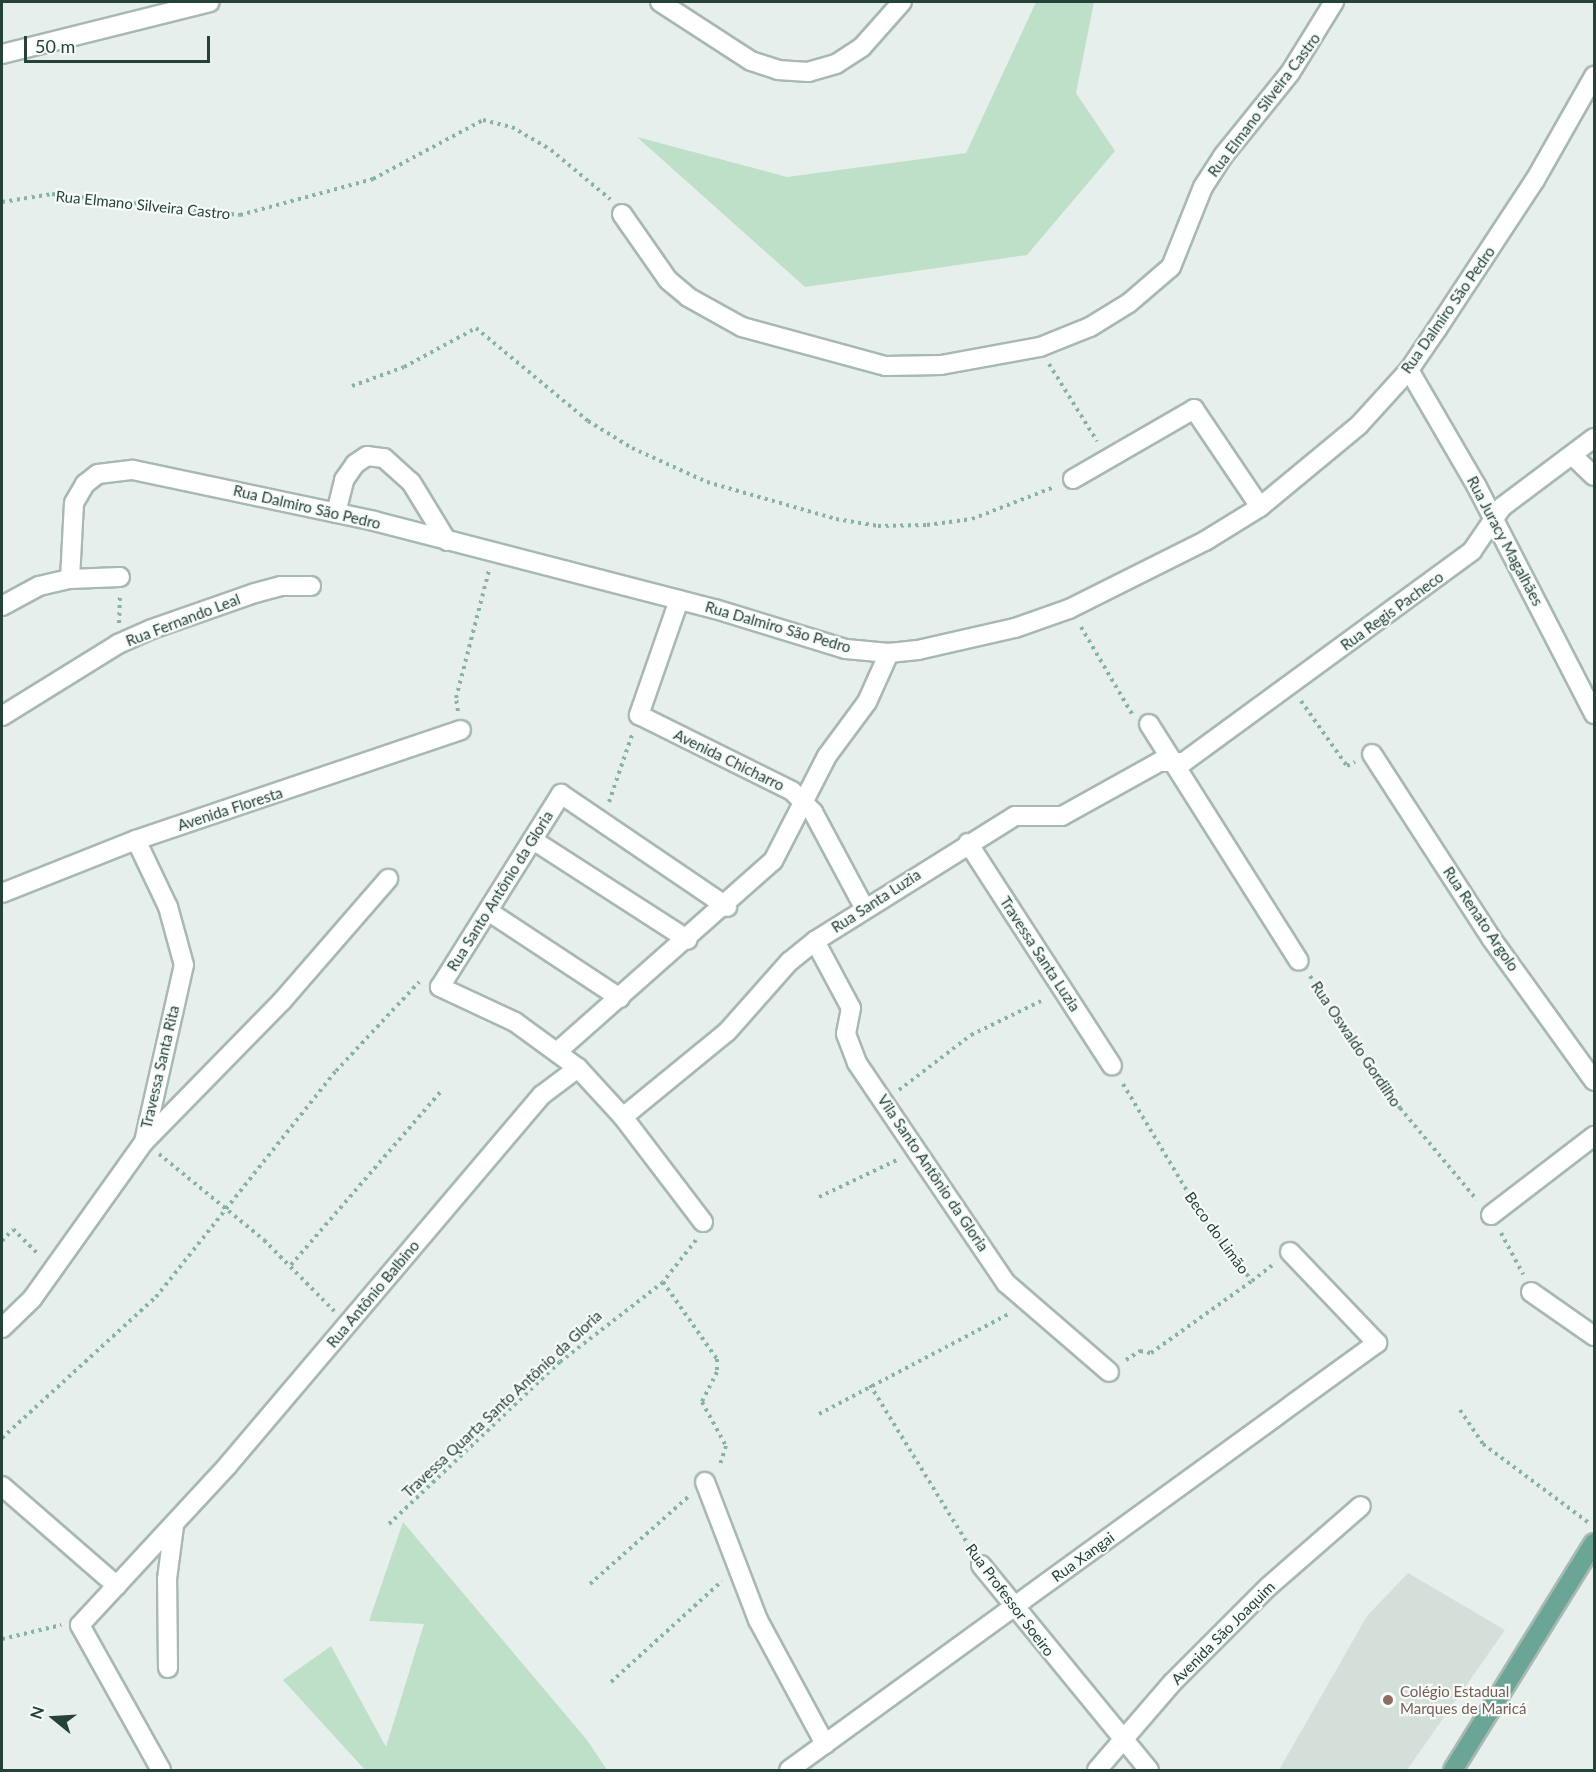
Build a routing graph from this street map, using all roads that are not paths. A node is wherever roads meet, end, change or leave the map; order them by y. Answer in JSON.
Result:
{"nodes":[{"id":1,"x":210,"y":2,"type":"edge"},
{"id":2,"x":660,"y":2,"type":"edge"},
{"id":3,"x":902,"y":2,"type":"edge"},
{"id":4,"x":1334,"y":2,"type":"edge"},
{"id":5,"x":177,"y":6,"type":"edge"},
{"id":6,"x":2,"y":54,"type":"edge"},
{"id":7,"x":1593,"y":81,"type":"edge"},
{"id":8,"x":622,"y":214,"type":"road end"},
{"id":9,"x":1409,"y":370,"type":"junction"},
{"id":10,"x":1594,"y":438,"type":"edge"},
{"id":11,"x":1572,"y":455,"type":"junction"},
{"id":12,"x":1594,"y":476,"type":"edge"},
{"id":13,"x":1073,"y":478,"type":"road end"},
{"id":14,"x":1260,"y":507,"type":"junction"},
{"id":15,"x":336,"y":513,"type":"junction"},
{"id":16,"x":1493,"y":521,"type":"junction"},
{"id":17,"x":447,"y":541,"type":"junction"},
{"id":18,"x":120,"y":577,"type":"road end"},
{"id":19,"x":70,"y":579,"type":"junction"},
{"id":20,"x":311,"y":586,"type":"dead end"},
{"id":21,"x":679,"y":600,"type":"junction"},
{"id":22,"x":2,"y":606,"type":"edge"},
{"id":23,"x":889,"y":653,"type":"junction"},
{"id":24,"x":1594,"y":714,"type":"edge"},
{"id":25,"x":2,"y":716,"type":"edge"},
{"id":26,"x":1149,"y":724,"type":"road end"},
{"id":27,"x":461,"y":730,"type":"road end"},
{"id":28,"x":1372,"y":754,"type":"road end"},
{"id":29,"x":1172,"y":762,"type":"junction"},
{"id":30,"x":805,"y":803,"type":"junction"},
{"id":31,"x":136,"y":840,"type":"junction"},
{"id":32,"x":533,"y":840,"type":"junction"},
{"id":33,"x":968,"y":843,"type":"junction"},
{"id":34,"x":388,"y":879,"type":"dead end"},
{"id":35,"x":2,"y":893,"type":"edge"},
{"id":36,"x":727,"y":907,"type":"junction"},
{"id":37,"x":864,"y":908,"type":"junction"},
{"id":38,"x":488,"y":911,"type":"junction"},
{"id":39,"x":688,"y":940,"type":"junction"},
{"id":40,"x":815,"y":940,"type":"junction"},
{"id":41,"x":1299,"y":961,"type":"road end"},
{"id":42,"x":620,"y":998,"type":"junction"},
{"id":43,"x":558,"y":1051,"type":"junction"},
{"id":44,"x":1112,"y":1066,"type":"road end"},
{"id":45,"x":578,"y":1068,"type":"junction"},
{"id":46,"x":1594,"y":1081,"type":"edge"},
{"id":47,"x":623,"y":1117,"type":"junction"},
{"id":48,"x":1594,"y":1136,"type":"edge"},
{"id":49,"x":144,"y":1142,"type":"junction"},
{"id":50,"x":1491,"y":1215,"type":"road end"},
{"id":51,"x":703,"y":1222,"type":"road end"},
{"id":52,"x":1290,"y":1252,"type":"road end"},
{"id":53,"x":1531,"y":1292,"type":"road end"},
{"id":54,"x":2,"y":1328,"type":"edge"},
{"id":55,"x":1594,"y":1336,"type":"edge"},
{"id":56,"x":1109,"y":1372,"type":"road end"},
{"id":57,"x":705,"y":1482,"type":"road end"},
{"id":58,"x":2,"y":1486,"type":"edge"},
{"id":59,"x":1361,"y":1506,"type":"dead end"},
{"id":60,"x":174,"y":1526,"type":"junction"},
{"id":61,"x":1594,"y":1543,"type":"edge"},
{"id":62,"x":981,"y":1565,"type":"road end"},
{"id":63,"x":117,"y":1586,"type":"junction"},
{"id":64,"x":1013,"y":1608,"type":"junction"},
{"id":65,"x":168,"y":1668,"type":"dead end"},
{"id":66,"x":825,"y":1743,"type":"junction"},
{"id":67,"x":1123,"y":1743,"type":"junction"},
{"id":68,"x":161,"y":1770,"type":"edge"},
{"id":69,"x":789,"y":1770,"type":"edge"},
{"id":70,"x":1097,"y":1770,"type":"edge"},
{"id":71,"x":1149,"y":1770,"type":"edge"},
{"id":72,"x":1453,"y":1770,"type":"edge"}],
"edges":[{"from":1,"to":5,"type":"street"},
{"from":2,"to":3,"type":"street"},
{"from":4,"to":8,"type":"street","name":"Rua Elmano Silveira Castro"},
{"from":5,"to":6,"type":"street"},
{"from":7,"to":9,"type":"street","name":"Rua Dalmiro São Pedro"},
{"from":9,"to":14,"type":"street","name":"Rua Dalmiro São Pedro"},
{"from":9,"to":16,"type":"street","name":"Rua Juracy Magalhães"},
{"from":10,"to":11,"type":"street","name":"Rua Regis Pacheco"},
{"from":11,"to":12,"type":"street"},
{"from":11,"to":16,"type":"street","name":"Rua Regis Pacheco"},
{"from":13,"to":14,"type":"street"},
{"from":14,"to":23,"type":"street","name":"Rua Dalmiro São Pedro"},
{"from":15,"to":17,"type":"street","name":"Rua Dalmiro São Pedro"},
{"from":15,"to":17,"type":"street"},
{"from":15,"to":19,"type":"street","name":"Rua Dalmiro São Pedro"},
{"from":16,"to":24,"type":"street","name":"Rua Juracy Magalhães"},
{"from":16,"to":29,"type":"street","name":"Rua Regis Pacheco"},
{"from":17,"to":21,"type":"street","name":"Rua Dalmiro São Pedro"},
{"from":18,"to":19,"type":"street"},
{"from":19,"to":22,"type":"street"},
{"from":20,"to":25,"type":"street","name":"Rua Fernando Leal"},
{"from":21,"to":23,"type":"street","name":"Rua Dalmiro São Pedro"},
{"from":21,"to":30,"type":"street","name":"Avenida Chicharro"},
{"from":23,"to":30,"type":"street"},
{"from":26,"to":29,"type":"street"},
{"from":27,"to":31,"type":"street","name":"Avenida Floresta"},
{"from":28,"to":46,"type":"street","name":"Rua Renato Argolo"},
{"from":29,"to":33,"type":"street","name":"Rua Santa Luzia"},
{"from":29,"to":41,"type":"street"},
{"from":30,"to":36,"type":"street"},
{"from":30,"to":37,"type":"street","name":"Avenida Chicharro"},
{"from":31,"to":35,"type":"street","name":"Avenida Floresta"},
{"from":31,"to":49,"type":"street","name":"Travessa Santa Rita"},
{"from":32,"to":36,"type":"street","name":"Rua Santo Antônio da Gloria"},
{"from":32,"to":38,"type":"street","name":"Rua Santo Antônio da Gloria"},
{"from":32,"to":39,"type":"street"},
{"from":33,"to":37,"type":"street","name":"Rua Santa Luzia"},
{"from":33,"to":44,"type":"street","name":"Travessa Santa Luzia"},
{"from":34,"to":49,"type":"street"},
{"from":36,"to":39,"type":"street"},
{"from":37,"to":40,"type":"street","name":"Rua Santa Luzia"},
{"from":38,"to":42,"type":"street"},
{"from":38,"to":43,"type":"street","name":"Rua Santo Antônio da Gloria"},
{"from":39,"to":42,"type":"street"},
{"from":40,"to":47,"type":"street","name":"Rua Santa Luzia"},
{"from":40,"to":56,"type":"street","name":"Vila Santo Antônio da Gloria"},
{"from":42,"to":43,"type":"street"},
{"from":43,"to":45,"type":"street","name":"Rua Santo Antônio da Gloria"},
{"from":45,"to":47,"type":"street","name":"Rua Santo Antônio da Gloria"},
{"from":45,"to":60,"type":"street","name":"Rua Antônio Balbino"},
{"from":47,"to":51,"type":"street","name":"Rua Santo Antônio da Gloria"},
{"from":48,"to":50,"type":"street"},
{"from":49,"to":54,"type":"street","name":"Travessa Santa Rita"},
{"from":52,"to":64,"type":"street","name":"Rua Xangai"},
{"from":53,"to":55,"type":"street"},
{"from":57,"to":66,"type":"street"},
{"from":58,"to":63,"type":"street"},
{"from":59,"to":67,"type":"street","name":"Avenida São Joaquim"},
{"from":60,"to":63,"type":"street","name":"Rua Antônio Balbino"},
{"from":60,"to":65,"type":"street"},
{"from":61,"to":72,"type":"main road"},
{"from":62,"to":64,"type":"street","name":"Rua Professor Soeiro"},
{"from":63,"to":68,"type":"street","name":"Rua Antônio Balbino"},
{"from":64,"to":66,"type":"street","name":"Rua Xangai"},
{"from":64,"to":67,"type":"street","name":"Rua Professor Soeiro"},
{"from":66,"to":69,"type":"street","name":"Rua Xangai"},
{"from":67,"to":70,"type":"street","name":"Avenida São Joaquim"},
{"from":67,"to":71,"type":"street","name":"Rua Professor Soeiro"}]}
